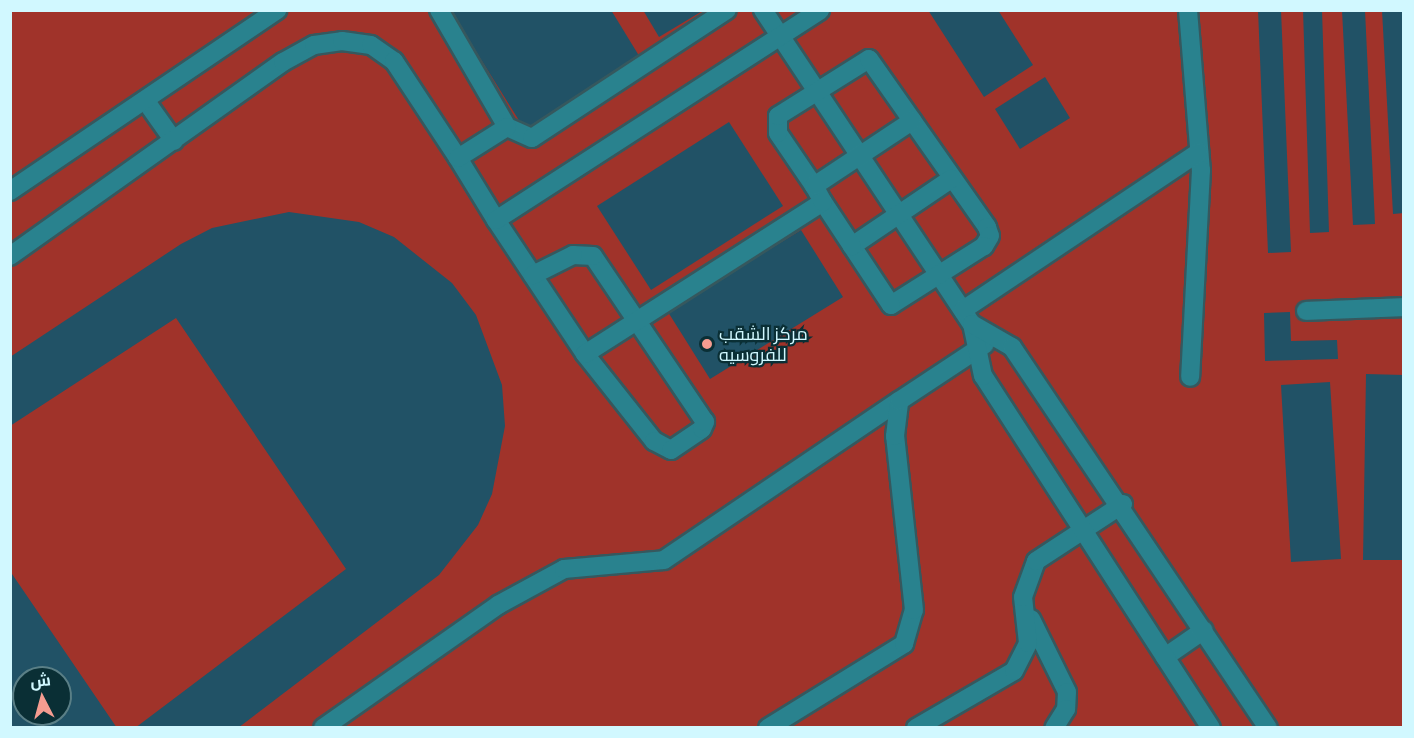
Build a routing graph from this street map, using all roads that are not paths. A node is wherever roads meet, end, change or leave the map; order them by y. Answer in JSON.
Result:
{"nodes":[{"id":1,"x":277,"y":10,"type":"edge"},
{"id":2,"x":439,"y":10,"type":"edge"},
{"id":3,"x":727,"y":10,"type":"edge"},
{"id":4,"x":763,"y":10,"type":"edge"},
{"id":5,"x":820,"y":10,"type":"edge"},
{"id":6,"x":1188,"y":10,"type":"edge"},
{"id":7,"x":780,"y":36,"type":"junction"},
{"id":8,"x":816,"y":90,"type":"junction"},
{"id":9,"x":145,"y":100,"type":"junction"},
{"id":10,"x":912,"y":121,"type":"junction"},
{"id":11,"x":507,"y":128,"type":"junction"},
{"id":12,"x":174,"y":141,"type":"junction"},
{"id":13,"x":1199,"y":152,"type":"junction"},
{"id":14,"x":861,"y":157,"type":"junction"},
{"id":15,"x":458,"y":158,"type":"junction"},
{"id":16,"x":951,"y":179,"type":"junction"},
{"id":17,"x":10,"y":191,"type":"edge"},
{"id":18,"x":818,"y":194,"type":"junction"},
{"id":19,"x":899,"y":212,"type":"junction"},
{"id":20,"x":496,"y":220,"type":"junction"},
{"id":21,"x":852,"y":246,"type":"junction"},
{"id":22,"x":10,"y":256,"type":"edge"},
{"id":23,"x":942,"y":273,"type":"junction"},
{"id":24,"x":533,"y":275,"type":"junction"},
{"id":25,"x":1404,"y":307,"type":"edge"},
{"id":26,"x":1306,"y":311,"type":"dead end"},
{"id":27,"x":968,"y":317,"type":"junction"},
{"id":28,"x":638,"y":320,"type":"junction"},
{"id":29,"x":996,"y":336,"type":"junction"},
{"id":30,"x":976,"y":351,"type":"junction"},
{"id":31,"x":585,"y":354,"type":"junction"},
{"id":32,"x":1190,"y":377,"type":"dead end"},
{"id":33,"x":899,"y":401,"type":"junction"},
{"id":34,"x":1123,"y":504,"type":"junction"},
{"id":35,"x":1082,"y":529,"type":"junction"},
{"id":36,"x":1026,"y":610,"type":"junction"},
{"id":37,"x":1204,"y":630,"type":"junction"},
{"id":38,"x":1165,"y":657,"type":"junction"},
{"id":39,"x":324,"y":728,"type":"edge"},
{"id":40,"x":768,"y":728,"type":"edge"},
{"id":41,"x":916,"y":728,"type":"edge"},
{"id":42,"x":1054,"y":728,"type":"edge"},
{"id":43,"x":1211,"y":728,"type":"edge"},
{"id":44,"x":1268,"y":728,"type":"edge"}],
"edges":[{"from":1,"to":9,"type":"lane"},
{"from":2,"to":11,"type":"lane"},
{"from":3,"to":11,"type":"lane"},
{"from":4,"to":7,"type":"lane"},
{"from":5,"to":7,"type":"lane"},
{"from":6,"to":13,"type":"lane"},
{"from":7,"to":8,"type":"lane"},
{"from":7,"to":20,"type":"lane"},
{"from":8,"to":10,"type":"lane"},
{"from":8,"to":14,"type":"lane"},
{"from":8,"to":18,"type":"lane"},
{"from":9,"to":12,"type":"lane"},
{"from":9,"to":17,"type":"lane"},
{"from":10,"to":14,"type":"lane"},
{"from":10,"to":16,"type":"lane"},
{"from":11,"to":15,"type":"lane"},
{"from":12,"to":15,"type":"lane"},
{"from":12,"to":22,"type":"lane"},
{"from":13,"to":27,"type":"lane"},
{"from":13,"to":32,"type":"lane"},
{"from":14,"to":18,"type":"lane"},
{"from":14,"to":19,"type":"lane"},
{"from":15,"to":20,"type":"lane"},
{"from":16,"to":19,"type":"lane"},
{"from":16,"to":23,"type":"lane"},
{"from":18,"to":21,"type":"lane"},
{"from":18,"to":28,"type":"lane"},
{"from":19,"to":21,"type":"lane"},
{"from":19,"to":23,"type":"lane"},
{"from":20,"to":24,"type":"lane"},
{"from":21,"to":23,"type":"lane"},
{"from":23,"to":27,"type":"lane"},
{"from":24,"to":28,"type":"lane"},
{"from":24,"to":31,"type":"lane"},
{"from":25,"to":26,"type":"lane"},
{"from":27,"to":29,"type":"lane"},
{"from":27,"to":30,"type":"lane"},
{"from":28,"to":31,"type":"lane"},
{"from":28,"to":31,"type":"lane"},
{"from":29,"to":30,"type":"lane"},
{"from":29,"to":34,"type":"lane"},
{"from":30,"to":33,"type":"lane"},
{"from":30,"to":35,"type":"lane"},
{"from":33,"to":39,"type":"lane"},
{"from":33,"to":40,"type":"lane"},
{"from":34,"to":35,"type":"lane"},
{"from":34,"to":37,"type":"lane"},
{"from":35,"to":36,"type":"lane"},
{"from":35,"to":38,"type":"lane"},
{"from":36,"to":41,"type":"lane"},
{"from":36,"to":42,"type":"lane"},
{"from":37,"to":38,"type":"lane"},
{"from":37,"to":44,"type":"lane"},
{"from":38,"to":43,"type":"lane"}]}
